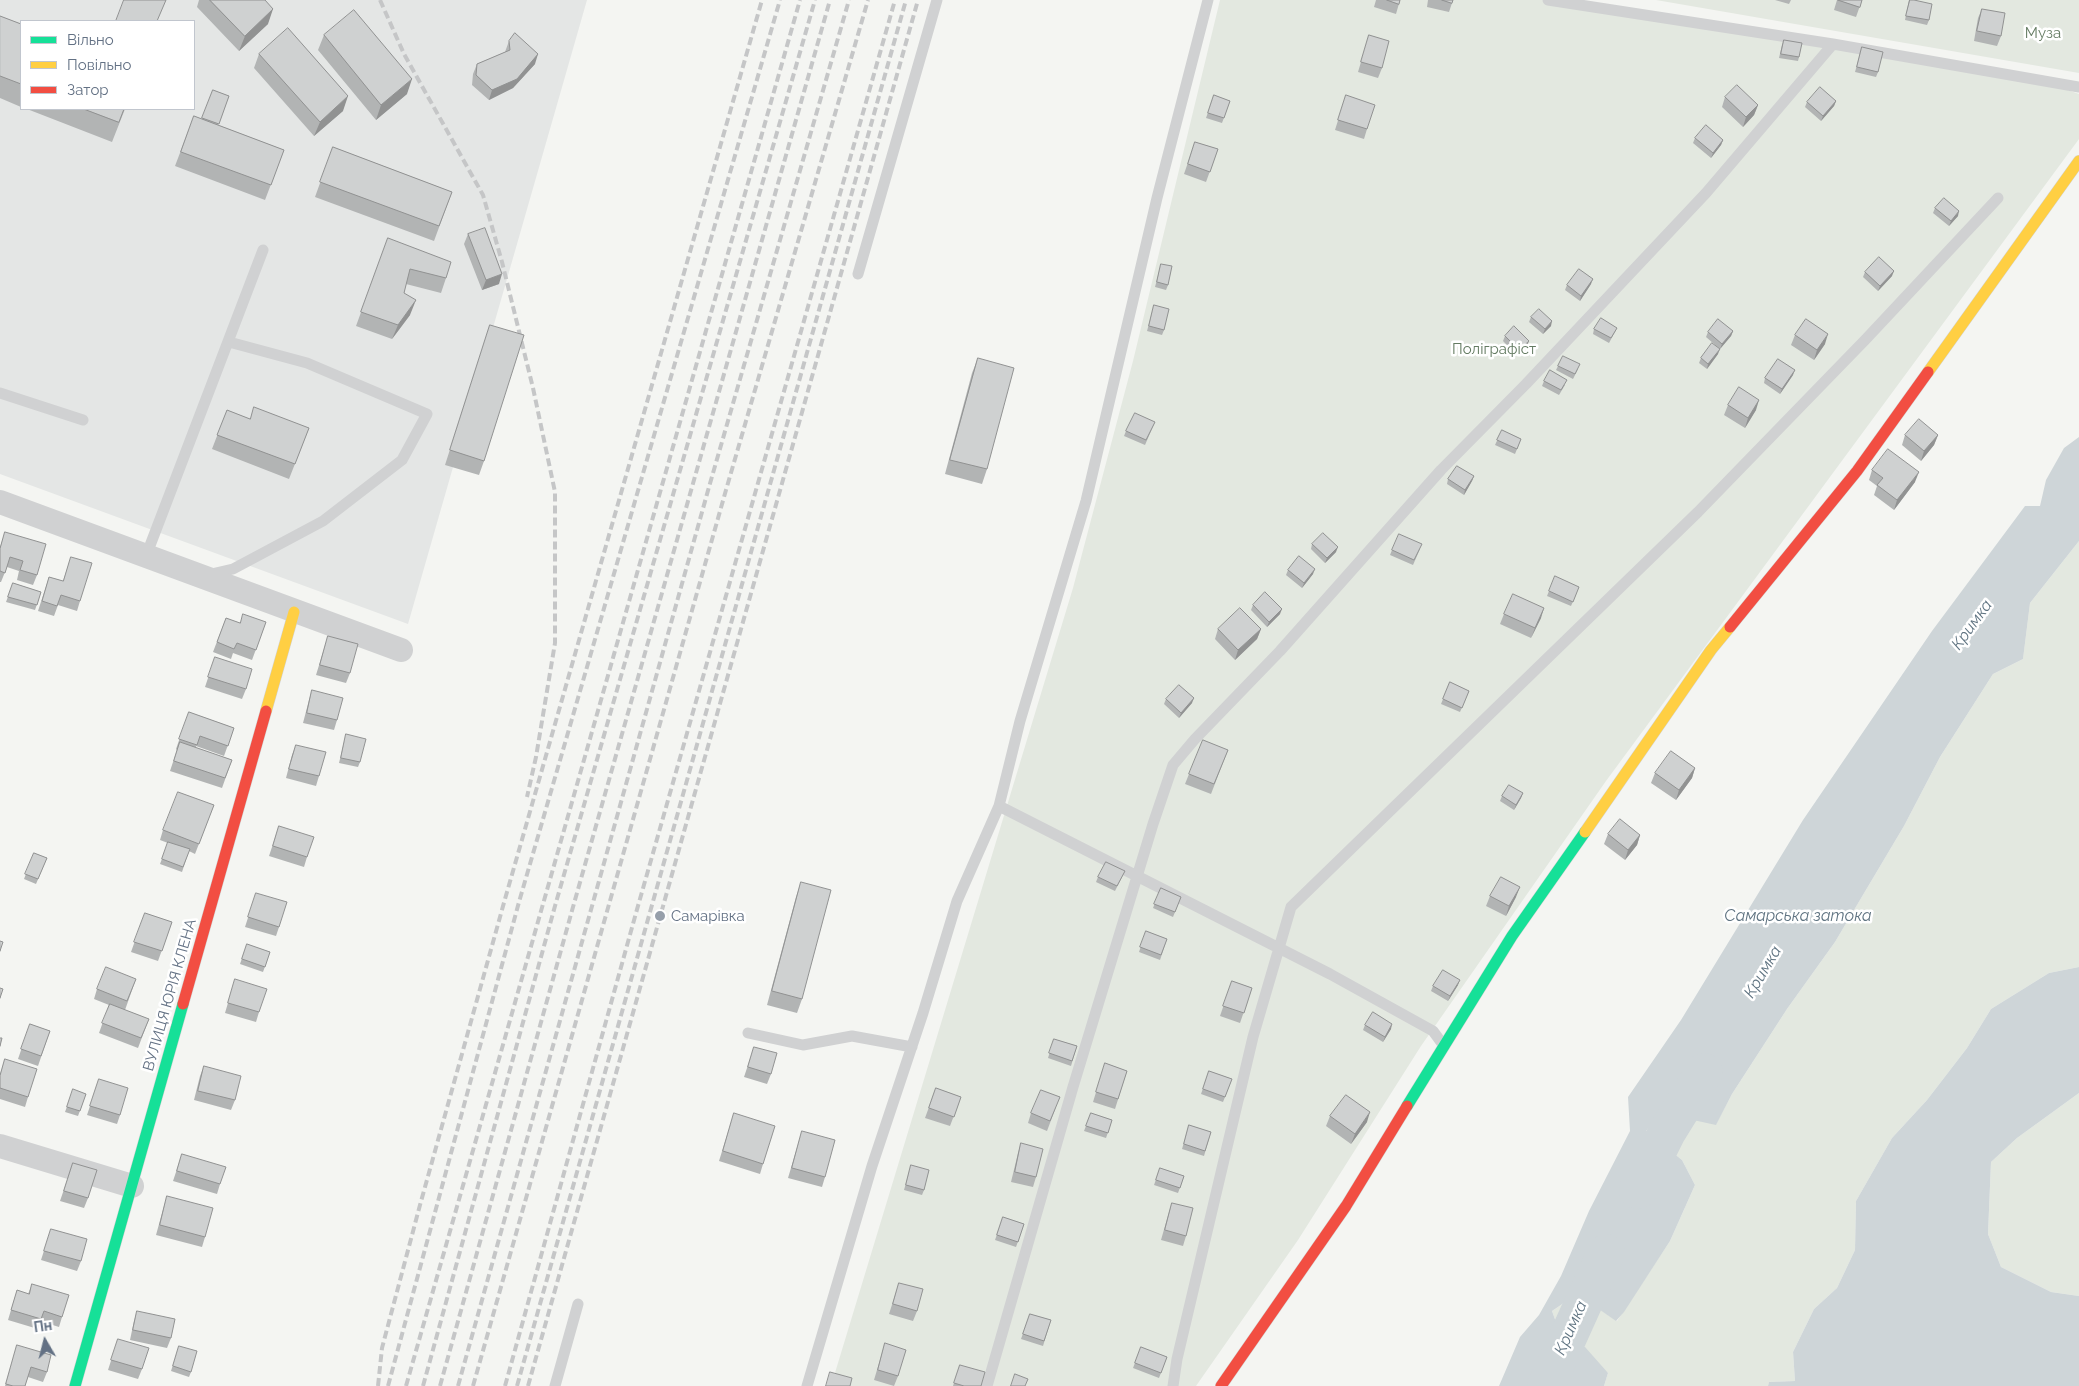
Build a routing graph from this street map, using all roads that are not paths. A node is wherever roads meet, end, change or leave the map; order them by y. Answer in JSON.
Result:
{"nodes":[{"id":1,"x":937,"y":0,"type":"edge"},
{"id":2,"x":1208,"y":0,"type":"edge"},
{"id":3,"x":1548,"y":0,"type":"edge"},
{"id":4,"x":1833,"y":44,"type":"junction"},
{"id":5,"x":2079,"y":87,"type":"edge"},
{"id":6,"x":2079,"y":161,"type":"edge"},
{"id":7,"x":1998,"y":198,"type":"dead end"},
{"id":8,"x":263,"y":250,"type":"dead end"},
{"id":9,"x":858,"y":274,"type":"dead end"},
{"id":10,"x":229,"y":342,"type":"junction"},
{"id":11,"x":0,"y":393,"type":"edge"},
{"id":12,"x":83,"y":420,"type":"dead end"},
{"id":13,"x":0,"y":502,"type":"edge"},
{"id":14,"x":146,"y":556,"type":"junction"},
{"id":15,"x":200,"y":577,"type":"junction"},
{"id":16,"x":294,"y":612,"type":"junction"},
{"id":17,"x":401,"y":650,"type":"dead end"},
{"id":18,"x":999,"y":806,"type":"junction"},
{"id":19,"x":1137,"y":876,"type":"junction"},
{"id":20,"x":1279,"y":948,"type":"junction"},
{"id":21,"x":748,"y":1033,"type":"dead end"},
{"id":22,"x":1444,"y":1046,"type":"junction"},
{"id":23,"x":912,"y":1047,"type":"junction"},
{"id":24,"x":0,"y":1146,"type":"edge"},
{"id":25,"x":132,"y":1186,"type":"junction"},
{"id":26,"x":578,"y":1304,"type":"dead end"},
{"id":27,"x":75,"y":1386,"type":"edge"},
{"id":28,"x":555,"y":1386,"type":"edge"},
{"id":29,"x":807,"y":1386,"type":"edge"},
{"id":30,"x":987,"y":1386,"type":"edge"},
{"id":31,"x":1173,"y":1386,"type":"edge"},
{"id":32,"x":1221,"y":1386,"type":"edge"}],
"edges":[{"from":1,"to":9,"type":"lane"},
{"from":2,"to":18,"type":"lane"},
{"from":3,"to":4,"type":"lane"},
{"from":4,"to":5,"type":"lane"},
{"from":4,"to":19,"type":"lane"},
{"from":6,"to":22,"type":"street"},
{"from":7,"to":20,"type":"lane"},
{"from":8,"to":10,"type":"lane"},
{"from":10,"to":14,"type":"lane"},
{"from":10,"to":15,"type":"lane"},
{"from":11,"to":12,"type":"lane"},
{"from":13,"to":14,"type":"street"},
{"from":14,"to":15,"type":"street"},
{"from":15,"to":16,"type":"street"},
{"from":16,"to":17,"type":"street"},
{"from":16,"to":25,"type":"street","name":"ВУЛИЦЯ ЮРІЯ КЛЕНА"},
{"from":18,"to":19,"type":"lane"},
{"from":18,"to":23,"type":"lane"},
{"from":19,"to":20,"type":"lane"},
{"from":19,"to":30,"type":"lane"},
{"from":20,"to":22,"type":"lane"},
{"from":20,"to":31,"type":"lane"},
{"from":21,"to":23,"type":"lane"},
{"from":22,"to":32,"type":"street"},
{"from":23,"to":29,"type":"lane"},
{"from":24,"to":25,"type":"street"},
{"from":25,"to":27,"type":"street","name":"ВУЛИЦЯ ЮРІЯ КЛЕНА"},
{"from":26,"to":28,"type":"lane"}]}
